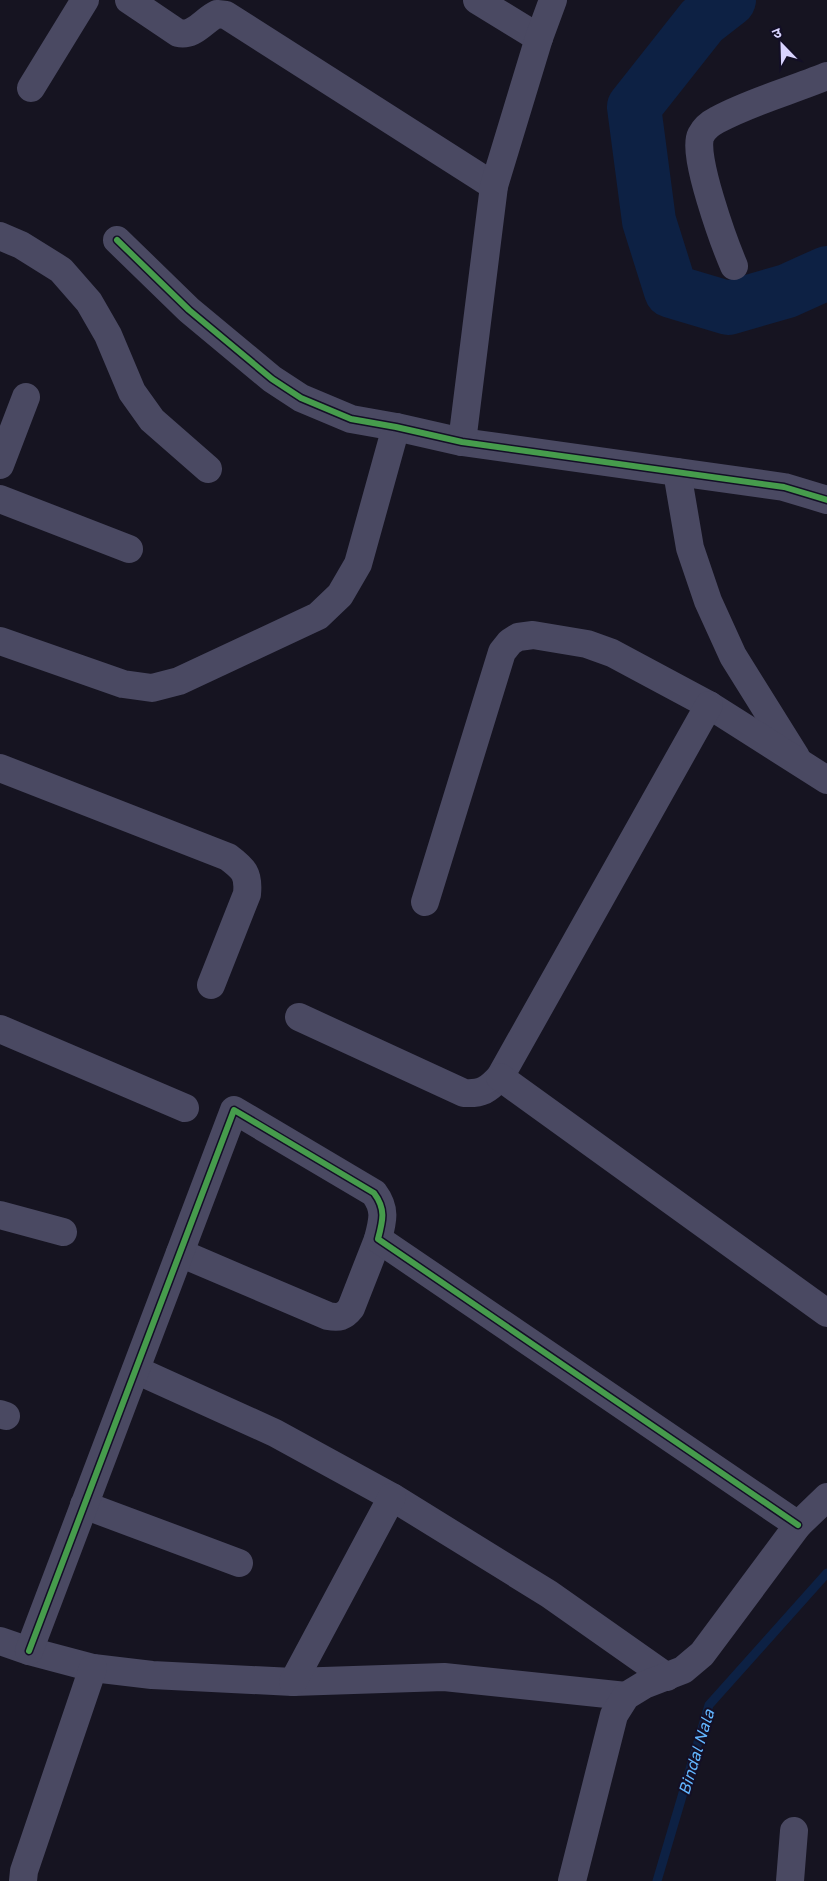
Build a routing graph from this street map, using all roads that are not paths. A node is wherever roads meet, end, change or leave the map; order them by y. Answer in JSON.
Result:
{"nodes":[{"id":1,"x":85,"y":0,"type":"edge"},
{"id":2,"x":129,"y":0,"type":"edge"},
{"id":3,"x":477,"y":0,"type":"edge"},
{"id":4,"x":553,"y":0,"type":"edge"},
{"id":5,"x":538,"y":38,"type":"junction"},
{"id":6,"x":827,"y":76,"type":"edge"},
{"id":7,"x":31,"y":88,"type":"dead end"},
{"id":8,"x":494,"y":186,"type":"junction"},
{"id":9,"x":0,"y":236,"type":"edge"},
{"id":10,"x":116,"y":240,"type":"dead end"},
{"id":11,"x":734,"y":266,"type":"dead end"},
{"id":12,"x":26,"y":397,"type":"dead end"},
{"id":13,"x":396,"y":427,"type":"junction"},
{"id":14,"x":462,"y":442,"type":"junction"},
{"id":15,"x":0,"y":465,"type":"edge"},
{"id":16,"x":208,"y":468,"type":"dead end"},
{"id":17,"x":677,"y":472,"type":"junction"},
{"id":18,"x":0,"y":499,"type":"edge"},
{"id":19,"x":827,"y":500,"type":"edge"},
{"id":20,"x":129,"y":549,"type":"dead end"},
{"id":21,"x":0,"y":641,"type":"edge"},
{"id":22,"x":709,"y":706,"type":"junction"},
{"id":23,"x":800,"y":763,"type":"junction"},
{"id":24,"x":0,"y":768,"type":"edge"},
{"id":25,"x":827,"y":780,"type":"edge"},
{"id":26,"x":424,"y":902,"type":"dead end"},
{"id":27,"x":211,"y":985,"type":"dead end"},
{"id":28,"x":299,"y":1017,"type":"dead end"},
{"id":29,"x":0,"y":1028,"type":"edge"},
{"id":30,"x":500,"y":1077,"type":"junction"},
{"id":31,"x":185,"y":1108,"type":"dead end"},
{"id":32,"x":0,"y":1215,"type":"edge"},
{"id":33,"x":64,"y":1232,"type":"dead end"},
{"id":34,"x":378,"y":1239,"type":"junction"},
{"id":35,"x":180,"y":1252,"type":"junction"},
{"id":36,"x":827,"y":1313,"type":"edge"},
{"id":37,"x":136,"y":1370,"type":"junction"},
{"id":38,"x":392,"y":1497,"type":"junction"},
{"id":39,"x":827,"y":1497,"type":"edge"},
{"id":40,"x":84,"y":1504,"type":"junction"},
{"id":41,"x":798,"y":1525,"type":"junction"},
{"id":42,"x":239,"y":1563,"type":"dead end"},
{"id":43,"x":0,"y":1642,"type":"edge"},
{"id":44,"x":29,"y":1651,"type":"junction"},
{"id":45,"x":93,"y":1668,"type":"junction"},
{"id":46,"x":667,"y":1676,"type":"junction"},
{"id":47,"x":293,"y":1682,"type":"junction"},
{"id":48,"x":626,"y":1696,"type":"junction"},
{"id":49,"x":794,"y":1831,"type":"dead end"},
{"id":50,"x":23,"y":1881,"type":"edge"},
{"id":51,"x":572,"y":1881,"type":"edge"},
{"id":52,"x":790,"y":1881,"type":"edge"}],
"edges":[{"from":1,"to":7,"type":"street"},
{"from":2,"to":8,"type":"street"},
{"from":3,"to":5,"type":"street"},
{"from":4,"to":5,"type":"street"},
{"from":5,"to":8,"type":"street"},
{"from":6,"to":11,"type":"street"},
{"from":8,"to":14,"type":"street"},
{"from":9,"to":16,"type":"street"},
{"from":10,"to":13,"type":"street"},
{"from":12,"to":15,"type":"street"},
{"from":13,"to":14,"type":"street"},
{"from":13,"to":21,"type":"street"},
{"from":14,"to":17,"type":"street"},
{"from":17,"to":19,"type":"street"},
{"from":17,"to":23,"type":"street"},
{"from":18,"to":20,"type":"street"},
{"from":22,"to":23,"type":"street"},
{"from":22,"to":26,"type":"street"},
{"from":22,"to":30,"type":"street"},
{"from":23,"to":25,"type":"street"},
{"from":24,"to":27,"type":"street"},
{"from":28,"to":30,"type":"street"},
{"from":29,"to":31,"type":"street"},
{"from":30,"to":36,"type":"street"},
{"from":32,"to":33,"type":"street"},
{"from":34,"to":35,"type":"street"},
{"from":34,"to":35,"type":"street"},
{"from":34,"to":41,"type":"street"},
{"from":35,"to":37,"type":"street"},
{"from":37,"to":38,"type":"street"},
{"from":37,"to":40,"type":"street"},
{"from":38,"to":46,"type":"street"},
{"from":38,"to":47,"type":"street"},
{"from":39,"to":41,"type":"street"},
{"from":40,"to":42,"type":"street"},
{"from":40,"to":44,"type":"street"},
{"from":41,"to":46,"type":"street"},
{"from":43,"to":44,"type":"street"},
{"from":44,"to":45,"type":"street"},
{"from":45,"to":47,"type":"street"},
{"from":45,"to":50,"type":"street"},
{"from":46,"to":48,"type":"street"},
{"from":47,"to":48,"type":"street"},
{"from":48,"to":51,"type":"street"},
{"from":49,"to":52,"type":"street"}]}
